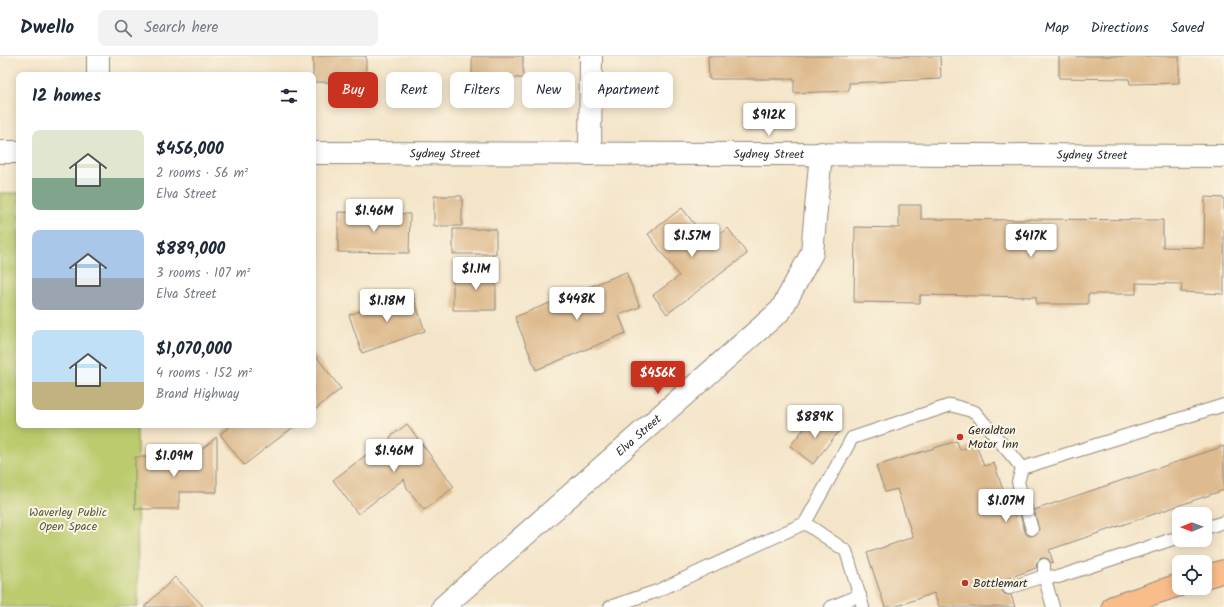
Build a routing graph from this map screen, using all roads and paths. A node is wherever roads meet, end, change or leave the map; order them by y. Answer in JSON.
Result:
{"nodes":[{"id":1,"x":98,"y":56,"type":"edge"},
{"id":2,"x":591,"y":56,"type":"edge"},
{"id":3,"x":98,"y":72,"type":"edge"},
{"id":4,"x":0,"y":152,"type":"edge"},
{"id":5,"x":16,"y":152,"type":"edge"},
{"id":6,"x":316,"y":153,"type":"edge"},
{"id":7,"x":821,"y":153,"type":"junction"},
{"id":8,"x":590,"y":154,"type":"junction"},
{"id":9,"x":1224,"y":156,"type":"edge"},
{"id":10,"x":1224,"y":405,"type":"edge"},
{"id":11,"x":1022,"y":468,"type":"junction"},
{"id":12,"x":1224,"y":522,"type":"edge"},
{"id":13,"x":805,"y":523,"type":"junction"},
{"id":14,"x":1212,"y":526,"type":"edge"},
{"id":15,"x":1032,"y":529,"type":"dead end"},
{"id":16,"x":1172,"y":539,"type":"edge"},
{"id":17,"x":1224,"y":570,"type":"edge"},
{"id":18,"x":1044,"y":571,"type":"junction"},
{"id":19,"x":1212,"y":574,"type":"edge"},
{"id":20,"x":1172,"y":587,"type":"edge"},
{"id":21,"x":1009,"y":588,"type":"dead end"},
{"id":22,"x":861,"y":601,"type":"edge"},
{"id":23,"x":444,"y":607,"type":"edge"},
{"id":24,"x":610,"y":607,"type":"edge"},
{"id":25,"x":831,"y":607,"type":"edge"},
{"id":26,"x":1053,"y":607,"type":"edge"},
{"id":27,"x":1114,"y":607,"type":"edge"}],
"edges":[{"from":1,"to":3,"type":"street"},
{"from":2,"to":8,"type":"street"},
{"from":4,"to":5,"type":"street"},
{"from":6,"to":8,"type":"street","name":"Sydney Street"},
{"from":7,"to":8,"type":"street","name":"Sydney Street"},
{"from":7,"to":9,"type":"street","name":"Sydney Street"},
{"from":7,"to":23,"type":"street","name":"Elva Street"},
{"from":10,"to":11,"type":"lane"},
{"from":11,"to":13,"type":"lane"},
{"from":11,"to":15,"type":"lane"},
{"from":12,"to":14,"type":"lane"},
{"from":13,"to":22,"type":"lane"},
{"from":13,"to":24,"type":"lane"},
{"from":16,"to":18,"type":"lane"},
{"from":17,"to":19,"type":"highway"},
{"from":18,"to":21,"type":"lane"},
{"from":18,"to":26,"type":"lane"},
{"from":20,"to":27,"type":"highway"},
{"from":22,"to":25,"type":"lane"}]}
